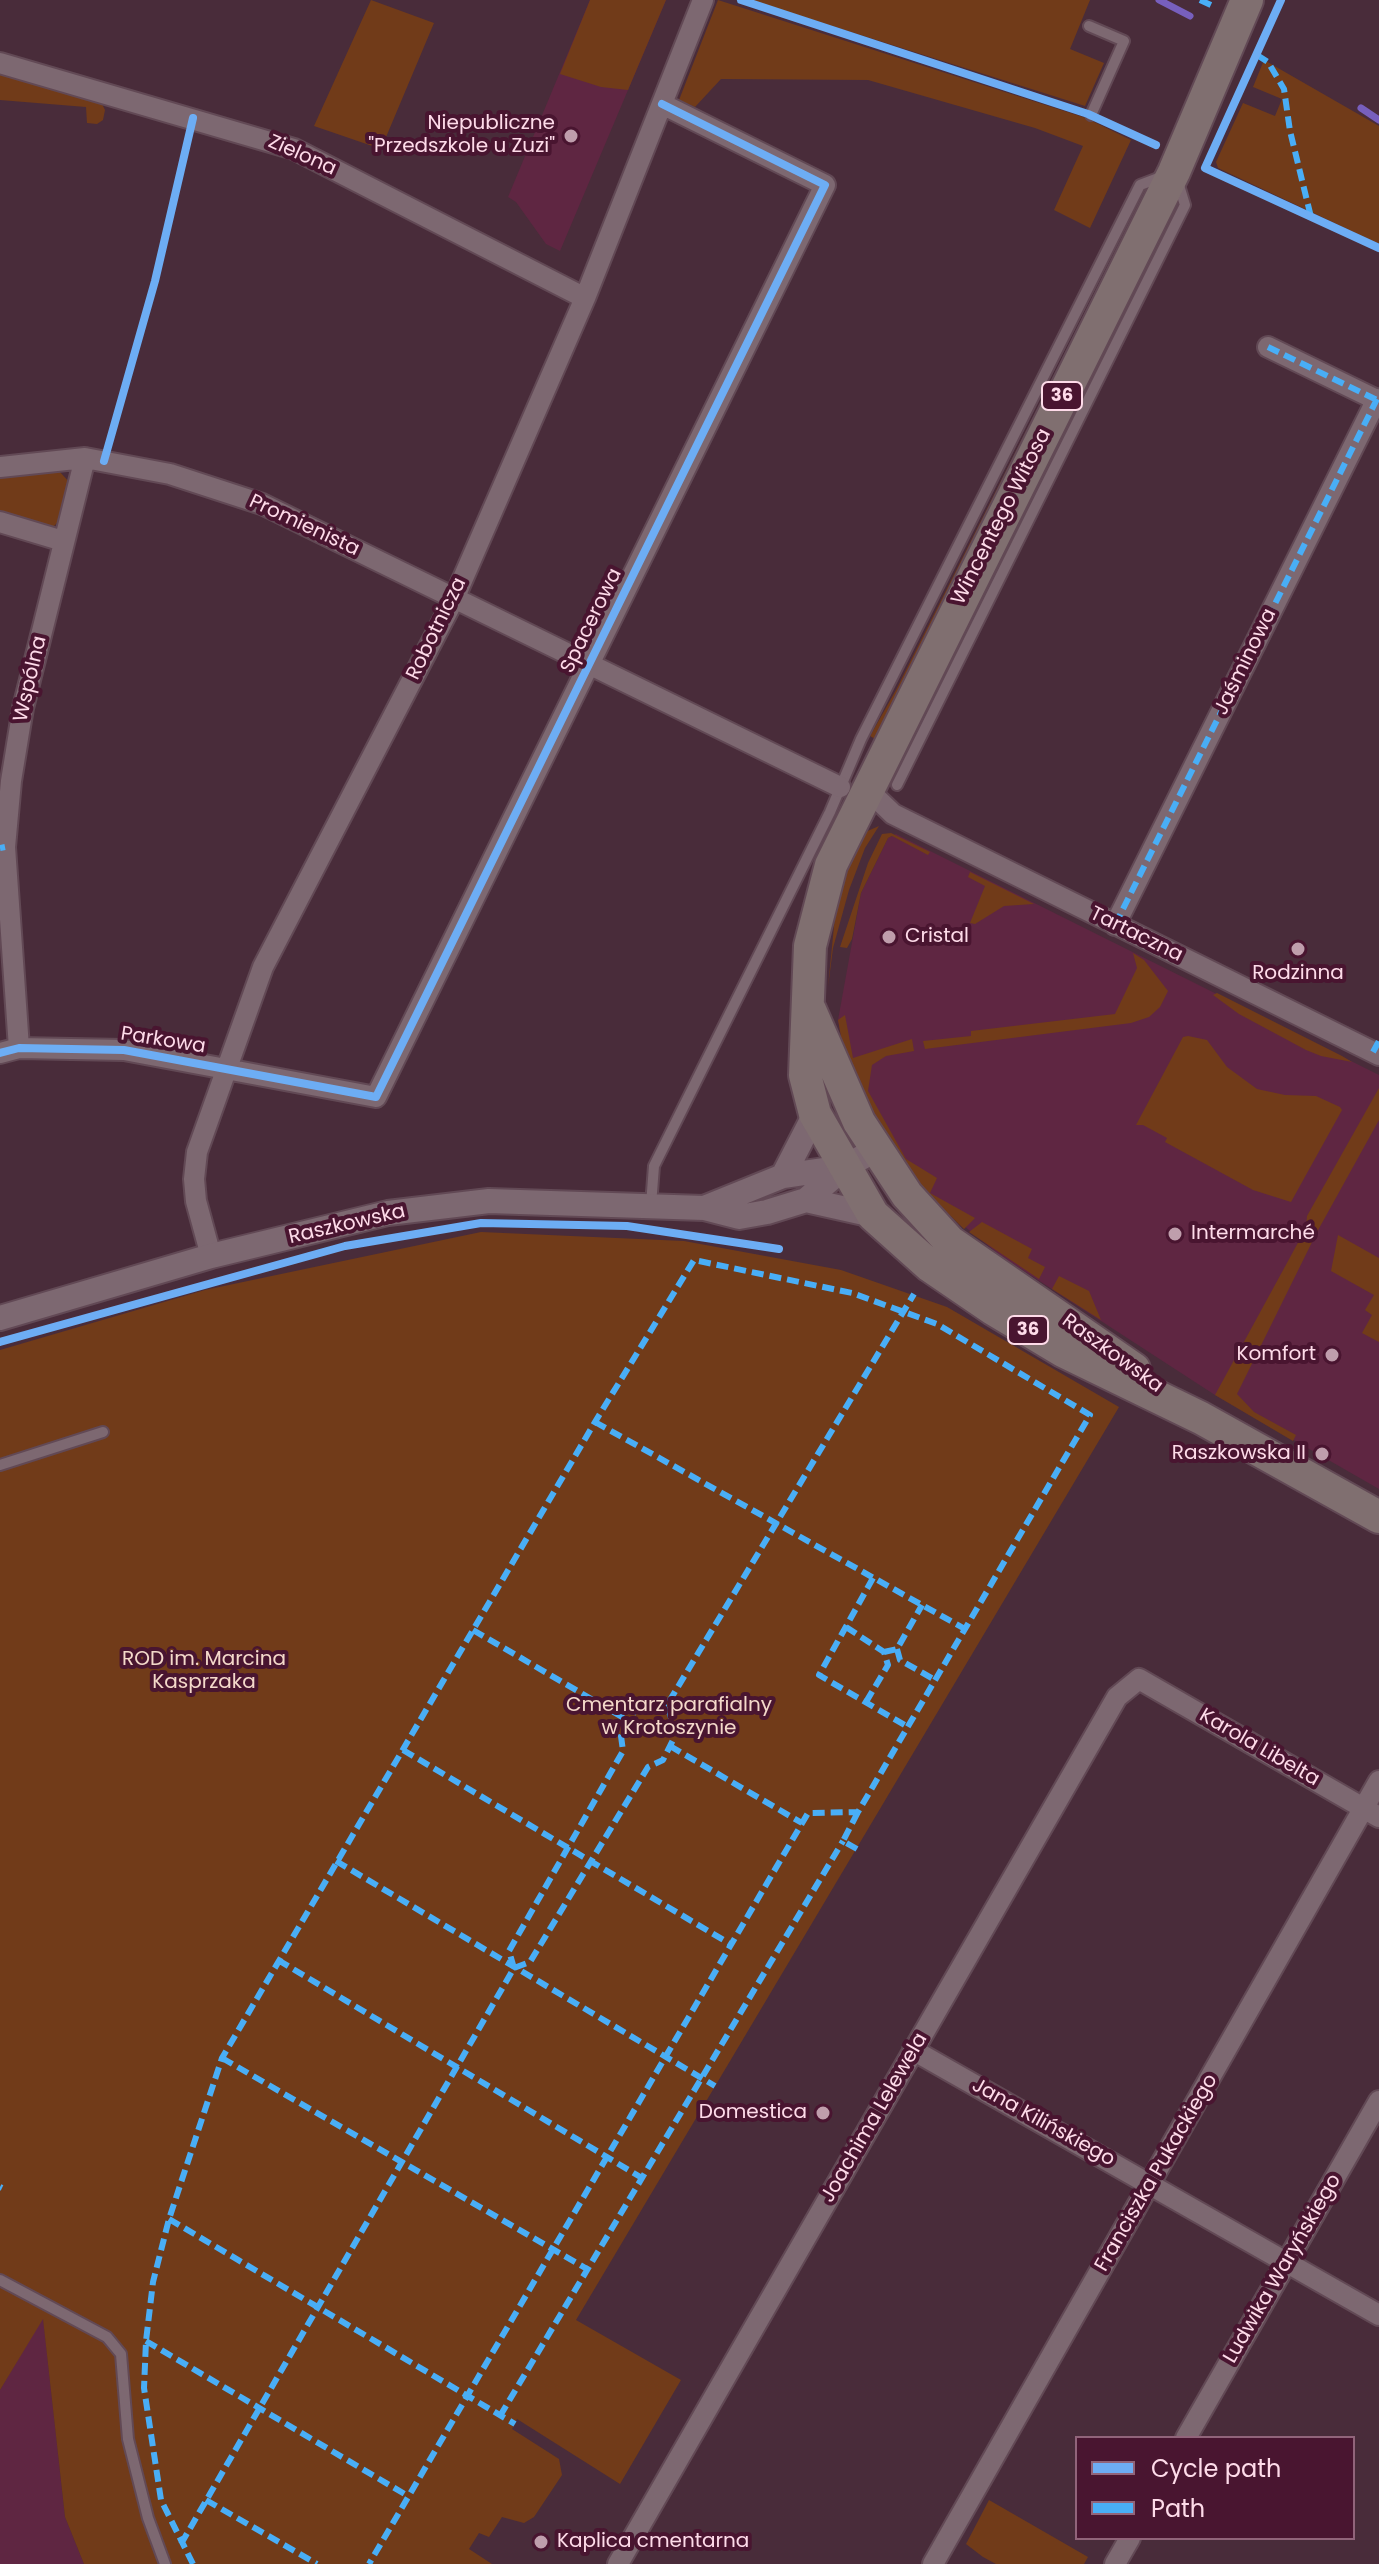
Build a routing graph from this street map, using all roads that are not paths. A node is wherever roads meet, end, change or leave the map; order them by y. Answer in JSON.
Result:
{"nodes":[{"id":1,"x":703,"y":0,"type":"edge"},
{"id":2,"x":1247,"y":0,"type":"edge"},
{"id":3,"x":1089,"y":26,"type":"dead end"},
{"id":4,"x":0,"y":63,"type":"edge"},
{"id":5,"x":662,"y":104,"type":"junction"},
{"id":6,"x":1091,"y":115,"type":"dead end"},
{"id":7,"x":1174,"y":172,"type":"junction"},
{"id":8,"x":585,"y":298,"type":"junction"},
{"id":9,"x":1268,"y":347,"type":"dead end"},
{"id":10,"x":1378,"y":400,"type":"edge"},
{"id":11,"x":85,"y":458,"type":"junction"},
{"id":12,"x":0,"y":467,"type":"edge"},
{"id":13,"x":0,"y":522,"type":"edge"},
{"id":14,"x":63,"y":541,"type":"junction"},
{"id":15,"x":454,"y":599,"type":"junction"},
{"id":16,"x":588,"y":664,"type":"junction"},
{"id":17,"x":923,"y":729,"type":"junction"},
{"id":18,"x":892,"y":736,"type":"junction"},
{"id":19,"x":867,"y":787,"type":"junction"},
{"id":20,"x":893,"y":814,"type":"junction"},
{"id":21,"x":852,"y":818,"type":"junction"},
{"id":22,"x":1115,"y":925,"type":"junction"},
{"id":23,"x":806,"y":999,"type":"junction"},
{"id":24,"x":1377,"y":1049,"type":"edge"},
{"id":25,"x":10,"y":1051,"type":"edge"},
{"id":26,"x":225,"y":1067,"type":"junction"},
{"id":27,"x":815,"y":1114,"type":"junction"},
{"id":28,"x":875,"y":1150,"type":"junction"},
{"id":29,"x":845,"y":1167,"type":"junction"},
{"id":30,"x":783,"y":1176,"type":"junction"},
{"id":31,"x":806,"y":1200,"type":"junction"},
{"id":32,"x":651,"y":1207,"type":"junction"},
{"id":33,"x":704,"y":1208,"type":"junction"},
{"id":34,"x":873,"y":1215,"type":"junction"},
{"id":35,"x":211,"y":1256,"type":"junction"},
{"id":36,"x":0,"y":1318,"type":"edge"},
{"id":37,"x":1201,"y":1418,"type":"junction"},
{"id":38,"x":103,"y":1432,"type":"dead end"},
{"id":39,"x":0,"y":1465,"type":"edge"},
{"id":40,"x":1379,"y":1517,"type":"edge"},
{"id":41,"x":1139,"y":1679,"type":"joint"},
{"id":42,"x":1379,"y":1781,"type":"edge"},
{"id":43,"x":1371,"y":1812,"type":"edge"},
{"id":44,"x":913,"y":2050,"type":"junction"},
{"id":45,"x":1379,"y":2101,"type":"edge"},
{"id":46,"x":1152,"y":2184,"type":"junction"},
{"id":47,"x":1287,"y":2262,"type":"junction"},
{"id":48,"x":0,"y":2280,"type":"edge"},
{"id":49,"x":1379,"y":2315,"type":"edge"},
{"id":50,"x":1187,"y":2436,"type":"edge"},
{"id":51,"x":1129,"y":2540,"type":"edge"},
{"id":52,"x":165,"y":2564,"type":"edge"},
{"id":53,"x":618,"y":2564,"type":"edge"},
{"id":54,"x":933,"y":2564,"type":"edge"},
{"id":55,"x":1115,"y":2564,"type":"edge"}],
"edges":[{"from":1,"to":5,"type":"street","name":"Robotnicza"},
{"from":2,"to":7,"type":"main road","name":"Wincentego Witosa","number":"36"},
{"from":3,"to":6,"type":"lane"},
{"from":4,"to":8,"type":"street","name":"Zielona"},
{"from":5,"to":8,"type":"street","name":"Robotnicza"},
{"from":5,"to":16,"type":"street","name":"Spacerowa"},
{"from":7,"to":17,"type":"lane"},
{"from":7,"to":18,"type":"main road","name":"Wincentego Witosa","number":"36"},
{"from":7,"to":19,"type":"lane"},
{"from":8,"to":15,"type":"street","name":"Robotnicza"},
{"from":9,"to":10,"type":"street"},
{"from":10,"to":22,"type":"street","name":"Jaśminowa"},
{"from":11,"to":12,"type":"street","name":"Promienista"},
{"from":11,"to":14,"type":"street","name":"Wspólna"},
{"from":11,"to":15,"type":"street","name":"Promienista"},
{"from":13,"to":14,"type":"street"},
{"from":14,"to":25,"type":"street","name":"Wspólna"},
{"from":15,"to":16,"type":"street","name":"Promienista"},
{"from":15,"to":26,"type":"street","name":"Robotnicza"},
{"from":16,"to":19,"type":"street","name":"Tartaczna"},
{"from":16,"to":26,"type":"street","name":"Spacerowa"},
{"from":17,"to":18,"type":"lane"},
{"from":17,"to":19,"type":"lane"},
{"from":18,"to":19,"type":"main road","name":"Wincentego Witosa","number":"36"},
{"from":19,"to":20,"type":"street","name":"Tartaczna"},
{"from":19,"to":21,"type":"main road","name":"Wincentego Witosa","number":"36"},
{"from":19,"to":32,"type":"lane"},
{"from":20,"to":21,"type":"street"},
{"from":20,"to":22,"type":"street","name":"Tartaczna"},
{"from":21,"to":23,"type":"main road","name":"Wincentego Witosa","number":"36"},
{"from":22,"to":24,"type":"street","name":"Tartaczna"},
{"from":23,"to":27,"type":"main road","name":"Wincentego Witosa","number":"36"},
{"from":23,"to":28,"type":"main road","name":"Wincentego Witosa","number":"36"},
{"from":25,"to":26,"type":"street","name":"Parkowa"},
{"from":26,"to":35,"type":"street","name":"Robotnicza"},
{"from":27,"to":29,"type":"main road","name":"Wincentego Witosa","number":"36"},
{"from":27,"to":30,"type":"street"},
{"from":28,"to":29,"type":"street","name":"Raszkowska"},
{"from":28,"to":37,"type":"main road","name":"Raszkowska","number":"36"},
{"from":29,"to":30,"type":"street","name":"Raszkowska"},
{"from":29,"to":31,"type":"street","name":"Raszkowska"},
{"from":29,"to":34,"type":"main road","name":"Raszkowska","number":"36"},
{"from":30,"to":33,"type":"street","name":"Raszkowska"},
{"from":31,"to":33,"type":"street","name":"Raszkowska"},
{"from":31,"to":34,"type":"street"},
{"from":32,"to":33,"type":"street","name":"Raszkowska"},
{"from":32,"to":35,"type":"street","name":"Raszkowska"},
{"from":34,"to":37,"type":"main road","name":"Raszkowska","number":"36"},
{"from":35,"to":36,"type":"street","name":"Raszkowska"},
{"from":37,"to":40,"type":"main road","name":"Raszkowska","number":"36"},
{"from":38,"to":39,"type":"lane"},
{"from":41,"to":43,"type":"street","name":"Karola Libelta"},
{"from":41,"to":44,"type":"street","name":"Joachima Lelewela"},
{"from":42,"to":43,"type":"street","name":"Franciszka Pukackiego"},
{"from":43,"to":46,"type":"street","name":"Franciszka Pukackiego"},
{"from":44,"to":46,"type":"street","name":"Jana Kilińskiego"},
{"from":44,"to":53,"type":"street","name":"Joachima Lelewela"},
{"from":45,"to":47,"type":"street","name":"Ludwika Waryńskiego"},
{"from":46,"to":47,"type":"street","name":"Jana Kilińskiego"},
{"from":46,"to":54,"type":"street","name":"Franciszka Pukackiego"},
{"from":47,"to":49,"type":"street","name":"Jana Kilińskiego"},
{"from":47,"to":50,"type":"street","name":"Ludwika Waryńskiego"},
{"from":48,"to":52,"type":"lane"},
{"from":51,"to":55,"type":"street"}]}
